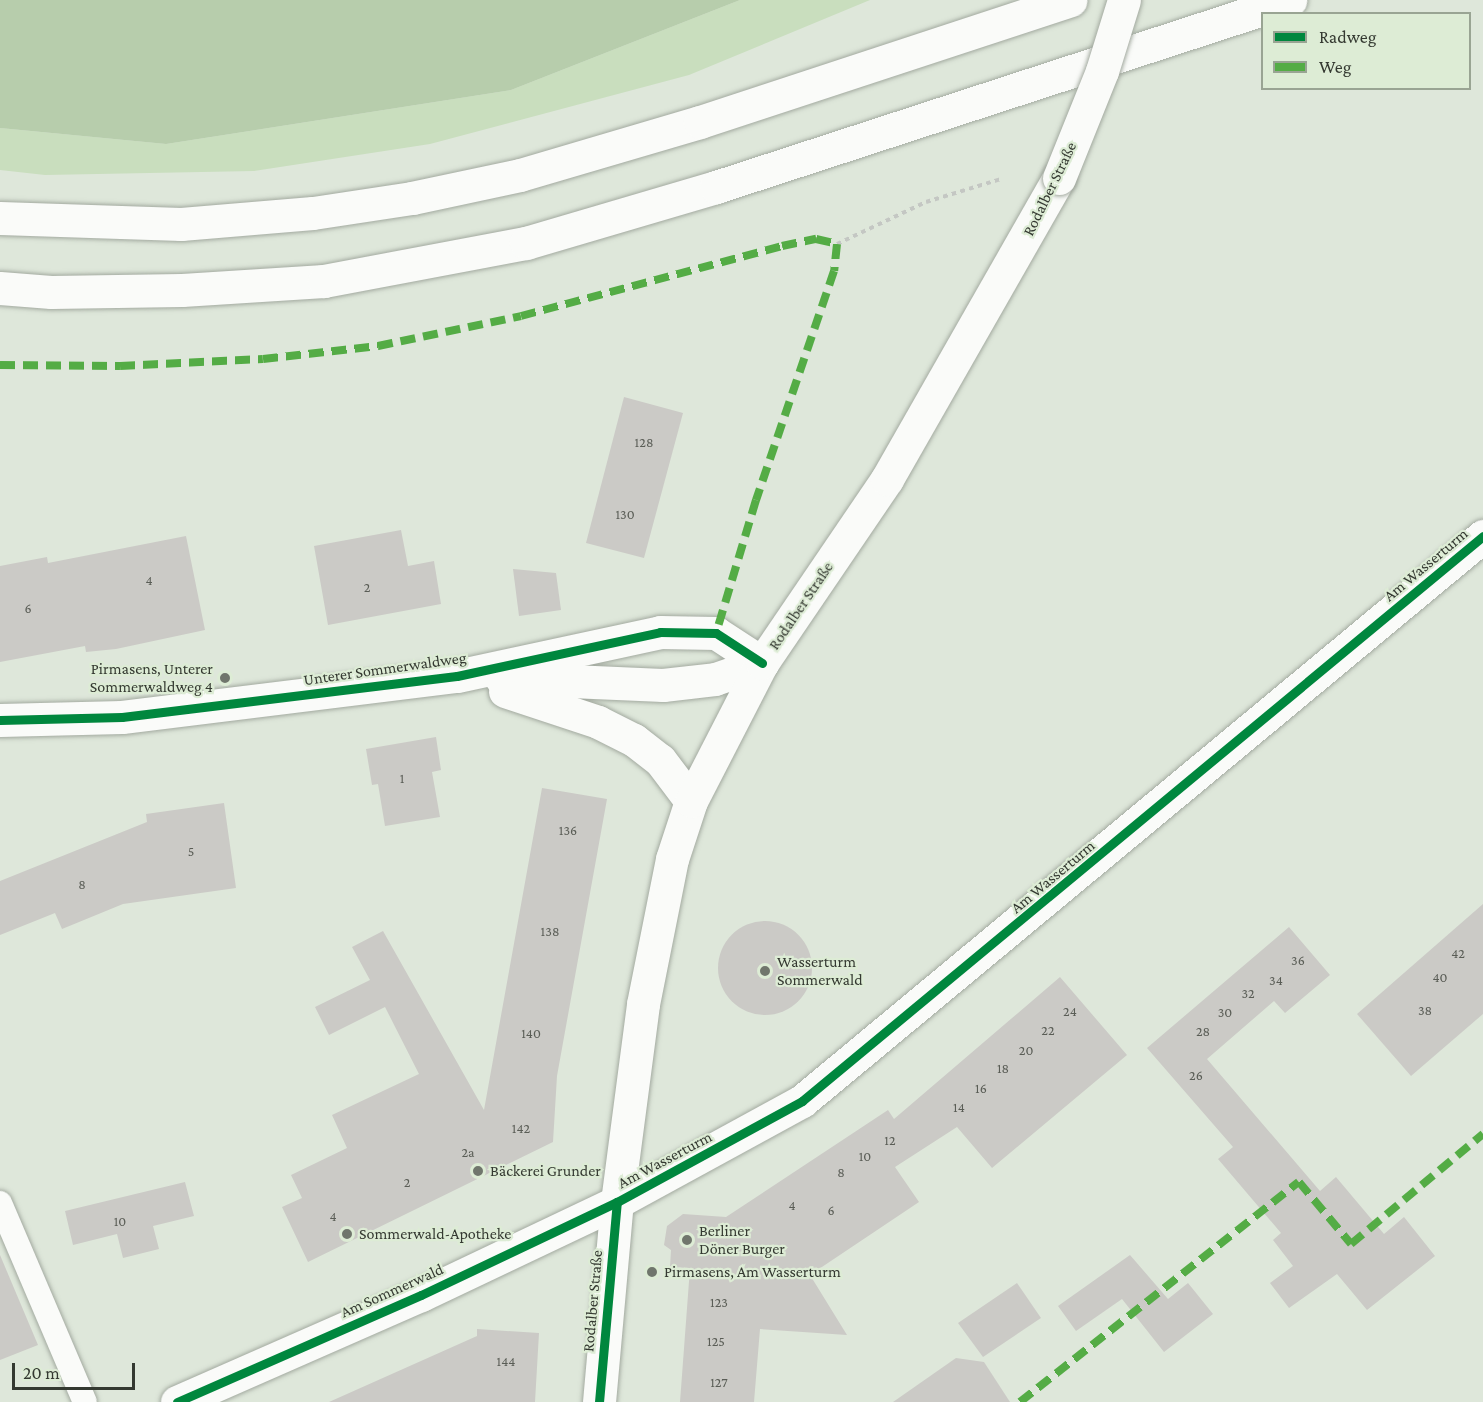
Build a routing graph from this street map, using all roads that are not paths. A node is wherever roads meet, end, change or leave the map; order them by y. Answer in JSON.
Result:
{"nodes":[{"id":1,"x":1070,"y":0,"type":"edge"},
{"id":2,"x":1124,"y":0,"type":"edge"},
{"id":3,"x":1290,"y":0,"type":"edge"},
{"id":4,"x":0,"y":218,"type":"edge"},
{"id":5,"x":0,"y":288,"type":"edge"},
{"id":6,"x":1483,"y":537,"type":"edge"},
{"id":7,"x":762,"y":663,"type":"junction"},
{"id":8,"x":457,"y":676,"type":"junction"},
{"id":9,"x":0,"y":720,"type":"edge"},
{"id":10,"x":691,"y":801,"type":"junction"},
{"id":11,"x":617,"y":1202,"type":"junction"},
{"id":12,"x":0,"y":1203,"type":"edge"},
{"id":13,"x":85,"y":1402,"type":"edge"},
{"id":14,"x":177,"y":1402,"type":"edge"},
{"id":15,"x":599,"y":1402,"type":"edge"}],
"edges":[{"from":1,"to":4,"type":"main road"},
{"from":2,"to":7,"type":"main road","name":"Rodalber Straße","bridge":true},
{"from":3,"to":5,"type":"main road"},
{"from":6,"to":11,"type":"main road","name":"Am Wasserturm"},
{"from":7,"to":8,"type":"main road","name":"Unterer Sommerwaldweg"},
{"from":7,"to":8,"type":"main road","name":"Unterer Sommerwaldweg"},
{"from":7,"to":10,"type":"main road","name":"Rodalber Straße"},
{"from":8,"to":9,"type":"main road","name":"Unterer Sommerwaldweg"},
{"from":8,"to":10,"type":"main road","name":"Unterer Sommerwaldweg"},
{"from":10,"to":11,"type":"main road","name":"Rodalber Straße"},
{"from":11,"to":14,"type":"main road","name":"Am Sommerwald"},
{"from":11,"to":15,"type":"main road","name":"Rodalber Straße"},
{"from":12,"to":13,"type":"lane"}]}
